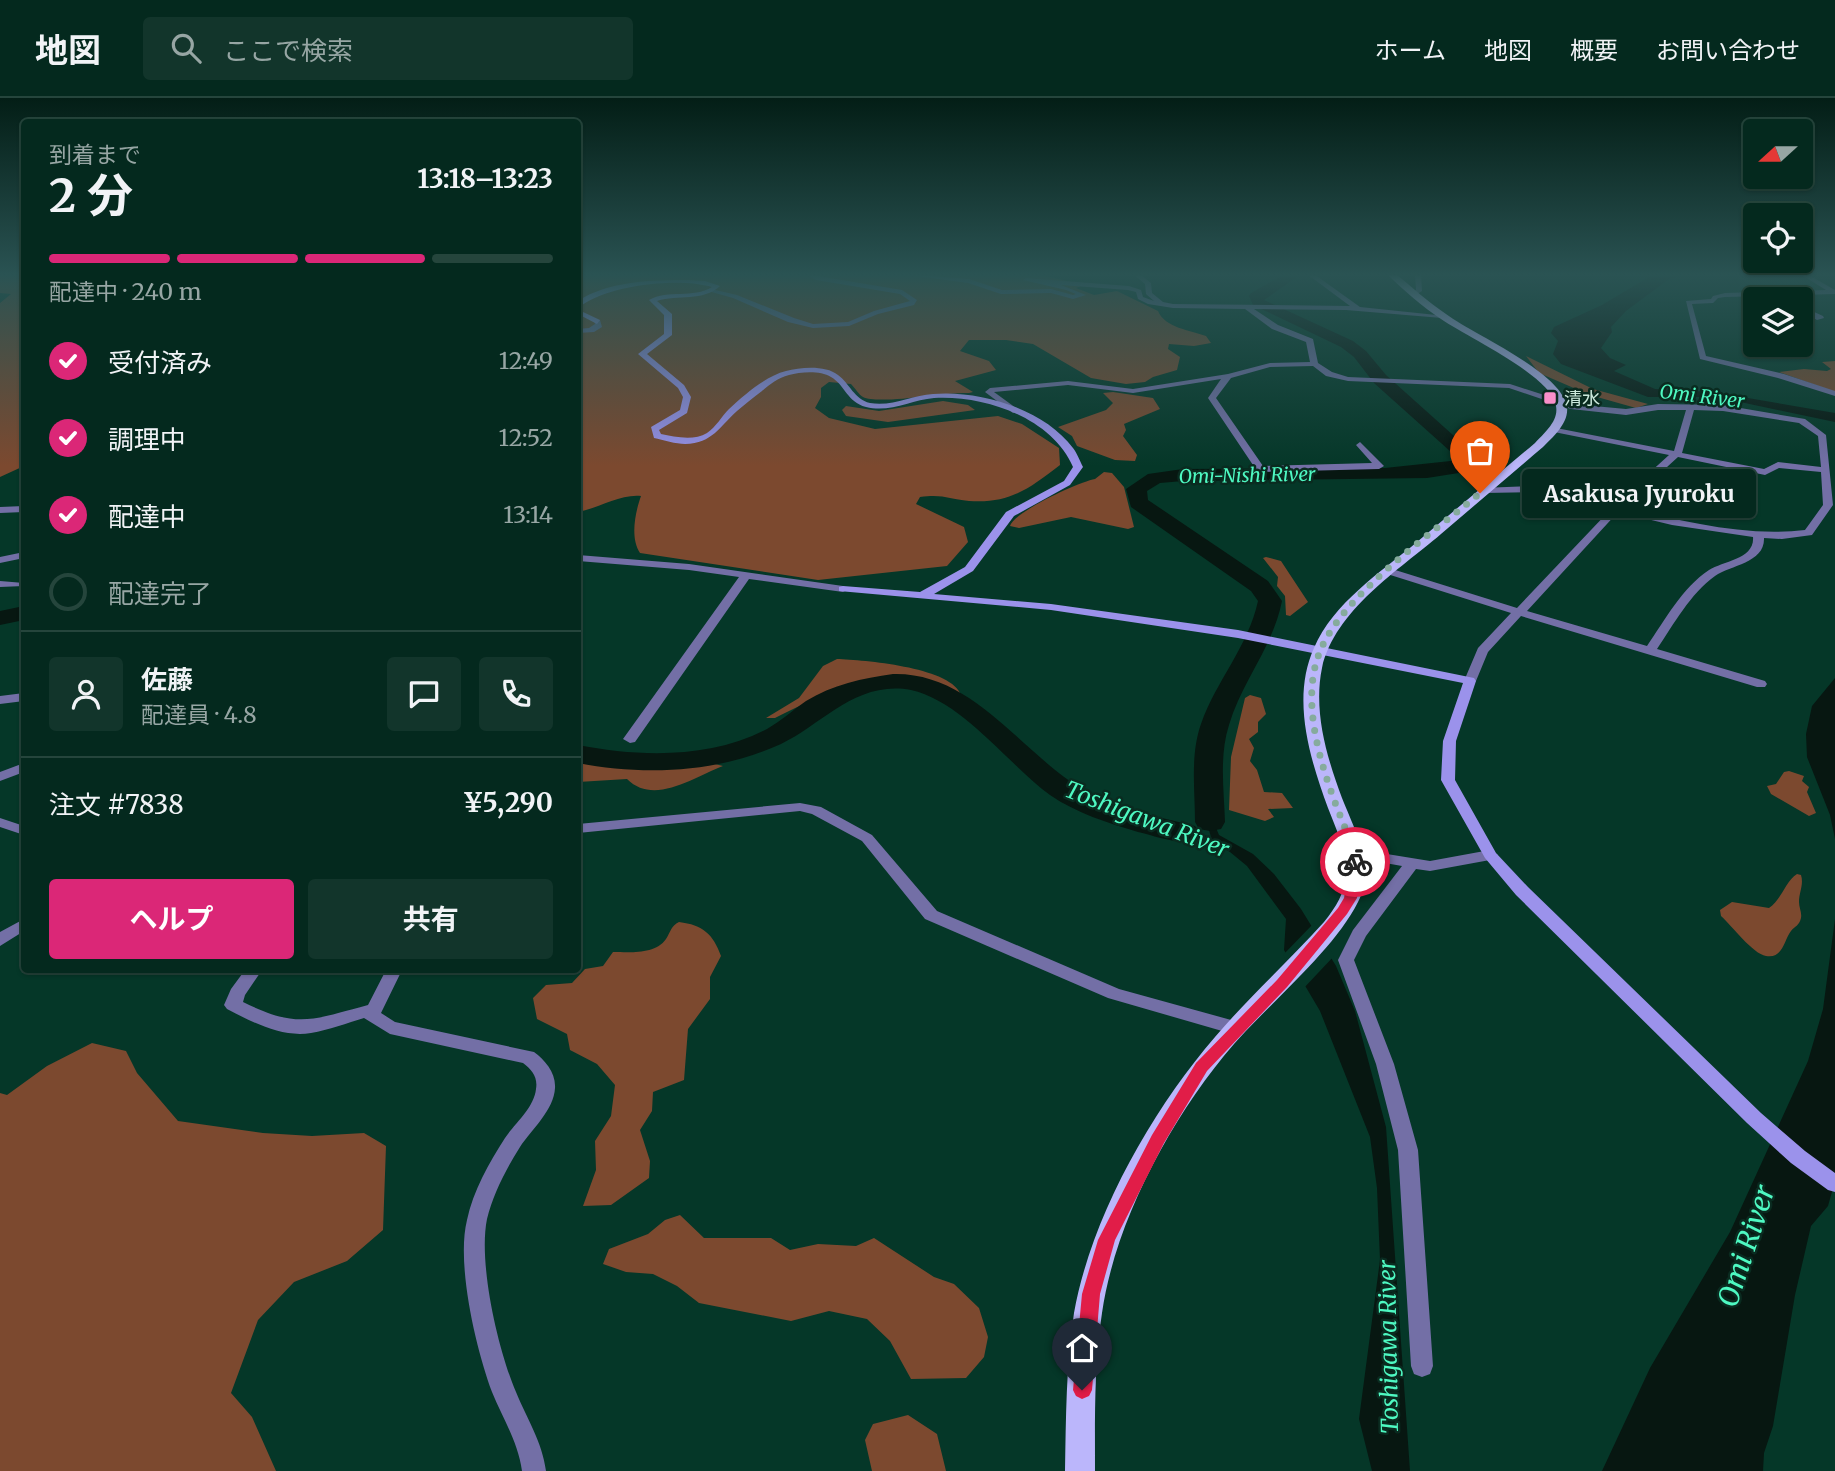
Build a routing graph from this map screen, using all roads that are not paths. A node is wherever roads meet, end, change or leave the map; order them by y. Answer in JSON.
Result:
{"nodes":[{"id":1,"x":664,"y":338,"type":"edge"},
{"id":2,"x":1303,"y":338,"type":"edge"},
{"id":3,"x":1478,"y":338,"type":"edge"},
{"id":4,"x":1698,"y":338,"type":"edge"},
{"id":5,"x":1315,"y":365,"type":"junction"},
{"id":6,"x":1228,"y":376,"type":"junction"},
{"id":7,"x":1835,"y":394,"type":"edge"},
{"id":8,"x":1561,"y":404,"type":"junction"},
{"id":9,"x":1692,"y":406,"type":"junction"},
{"id":10,"x":1013,"y":410,"type":"junction"},
{"id":11,"x":1555,"y":429,"type":"junction"},
{"id":12,"x":1360,"y":445,"type":"dead end"},
{"id":13,"x":1675,"y":455,"type":"junction"},
{"id":14,"x":1826,"y":470,"type":"junction"},
{"id":15,"x":1484,"y":490,"type":"junction"},
{"id":16,"x":21,"y":509,"type":"edge"},
{"id":17,"x":1616,"y":509,"type":"junction"},
{"id":18,"x":0,"y":510,"type":"edge"},
{"id":19,"x":1758,"y":534,"type":"junction"},
{"id":20,"x":21,"y":556,"type":"edge"},
{"id":21,"x":581,"y":558,"type":"edge"},
{"id":22,"x":0,"y":560,"type":"edge"},
{"id":23,"x":1388,"y":571,"type":"junction"},
{"id":24,"x":746,"y":575,"type":"junction"},
{"id":25,"x":0,"y":584,"type":"edge"},
{"id":26,"x":20,"y":585,"type":"dead end"},
{"id":27,"x":918,"y":598,"type":"junction"},
{"id":28,"x":1519,"y":612,"type":"junction"},
{"id":29,"x":1320,"y":650,"type":"junction"},
{"id":30,"x":1650,"y":651,"type":"junction"},
{"id":31,"x":1470,"y":681,"type":"junction"},
{"id":32,"x":1761,"y":684,"type":"dead end"},
{"id":33,"x":21,"y":697,"type":"edge"},
{"id":34,"x":0,"y":700,"type":"edge"},
{"id":35,"x":630,"y":738,"type":"dead end"},
{"id":36,"x":21,"y":768,"type":"edge"},
{"id":37,"x":0,"y":777,"type":"edge"},
{"id":38,"x":0,"y":822,"type":"edge"},
{"id":39,"x":581,"y":829,"type":"edge"},
{"id":40,"x":21,"y":830,"type":"edge"},
{"id":41,"x":1356,"y":854,"type":"junction"},
{"id":42,"x":1490,"y":855,"type":"junction"},
{"id":43,"x":1411,"y":865,"type":"junction"},
{"id":44,"x":21,"y":926,"type":"edge"},
{"id":45,"x":0,"y":940,"type":"edge"},
{"id":46,"x":252,"y":973,"type":"edge"},
{"id":47,"x":392,"y":973,"type":"edge"},
{"id":48,"x":372,"y":1010,"type":"junction"},
{"id":49,"x":1236,"y":1028,"type":"junction"},
{"id":50,"x":1835,"y":1184,"type":"edge"},
{"id":51,"x":1422,"y":1366,"type":"dead end"},
{"id":52,"x":534,"y":1471,"type":"edge"},
{"id":53,"x":1080,"y":1471,"type":"edge"}],
"edges":[{"from":1,"to":10,"type":"street"},
{"from":2,"to":5,"type":"street"},
{"from":3,"to":8,"type":"main road"},
{"from":4,"to":7,"type":"street"},
{"from":5,"to":6,"type":"street"},
{"from":5,"to":8,"type":"street"},
{"from":6,"to":10,"type":"street"},
{"from":6,"to":12,"type":"street"},
{"from":8,"to":9,"type":"street"},
{"from":8,"to":11,"type":"main road"},
{"from":9,"to":13,"type":"street"},
{"from":9,"to":14,"type":"street"},
{"from":10,"to":27,"type":"street"},
{"from":11,"to":13,"type":"street"},
{"from":11,"to":15,"type":"main road"},
{"from":13,"to":14,"type":"street"},
{"from":13,"to":17,"type":"street"},
{"from":14,"to":19,"type":"street"},
{"from":15,"to":17,"type":"street"},
{"from":15,"to":23,"type":"main road"},
{"from":16,"to":18,"type":"street"},
{"from":17,"to":19,"type":"street"},
{"from":17,"to":28,"type":"street"},
{"from":19,"to":30,"type":"street"},
{"from":20,"to":22,"type":"street"},
{"from":21,"to":24,"type":"street"},
{"from":23,"to":28,"type":"street"},
{"from":23,"to":29,"type":"main road"},
{"from":24,"to":27,"type":"street"},
{"from":24,"to":35,"type":"street"},
{"from":25,"to":26,"type":"street"},
{"from":27,"to":29,"type":"street"},
{"from":28,"to":30,"type":"street"},
{"from":28,"to":31,"type":"street"},
{"from":29,"to":31,"type":"street"},
{"from":29,"to":41,"type":"main road"},
{"from":30,"to":32,"type":"street"},
{"from":31,"to":42,"type":"street"},
{"from":33,"to":34,"type":"street"},
{"from":36,"to":37,"type":"street"},
{"from":38,"to":40,"type":"street"},
{"from":39,"to":49,"type":"street"},
{"from":41,"to":43,"type":"street"},
{"from":41,"to":49,"type":"main road"},
{"from":42,"to":43,"type":"street"},
{"from":42,"to":50,"type":"street"},
{"from":43,"to":51,"type":"street"},
{"from":44,"to":45,"type":"street"},
{"from":46,"to":48,"type":"street"},
{"from":47,"to":48,"type":"street"},
{"from":48,"to":52,"type":"street"},
{"from":49,"to":53,"type":"main road"}]}
